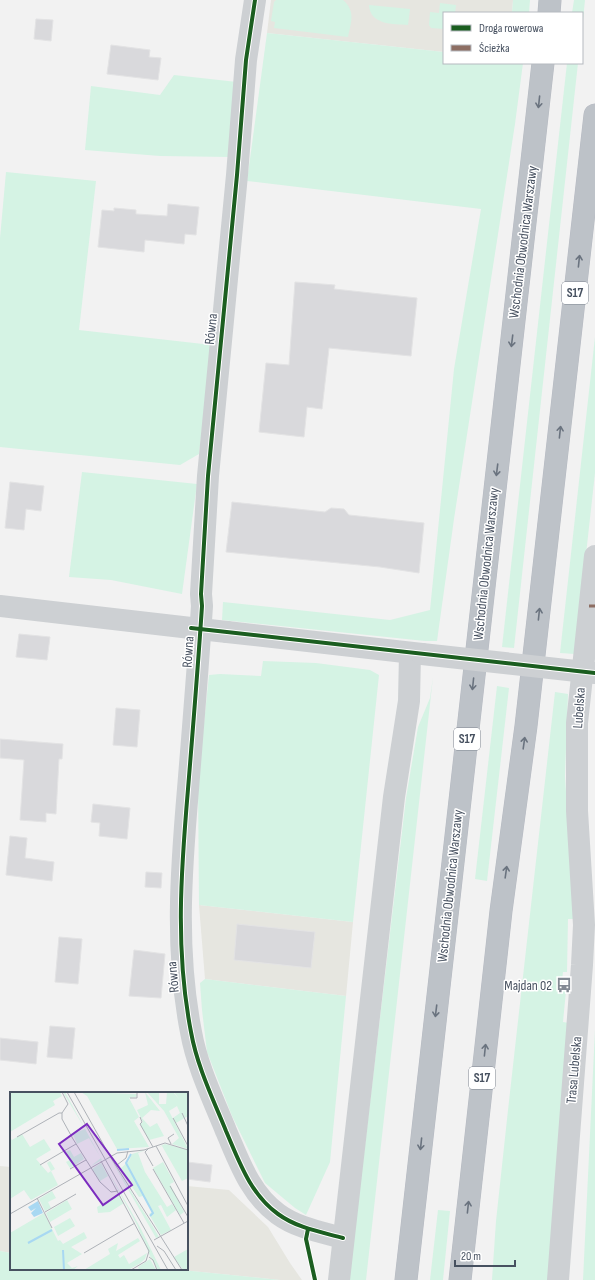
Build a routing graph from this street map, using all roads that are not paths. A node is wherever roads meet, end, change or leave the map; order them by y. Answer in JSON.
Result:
{"nodes":[{"id":1,"x":256,"y":0,"type":"edge"},
{"id":2,"x":550,"y":0,"type":"edge"},
{"id":3,"x":548,"y":12,"type":"edge"},
{"id":4,"x":543,"y":64,"type":"edge"},
{"id":5,"x":595,"y":115,"type":"edge"},
{"id":6,"x":595,"y":556,"type":"edge"},
{"id":7,"x":0,"y":606,"type":"edge"},
{"id":8,"x":416,"y":653,"type":"junction"},
{"id":9,"x":595,"y":673,"type":"edge"},
{"id":10,"x":587,"y":861,"type":"edge"},
{"id":11,"x":343,"y":1238,"type":"junction"},
{"id":12,"x":339,"y":1280,"type":"edge"},
{"id":13,"x":406,"y":1280,"type":"edge"},
{"id":14,"x":460,"y":1280,"type":"edge"},
{"id":15,"x":558,"y":1280,"type":"edge"}],
"edges":[{"from":1,"to":11,"type":"street","name":"Równa"},
{"from":2,"to":3,"type":"highway"},
{"from":4,"to":13,"type":"highway","name":"Wschodnia Obwodnica Warszawy","number":"S17","one_way":true},
{"from":14,"to":5,"type":"highway","number":"S17","one_way":true},
{"from":6,"to":10,"type":"street","name":"Lubelska"},
{"from":7,"to":8,"type":"street","bridge":true},
{"from":8,"to":9,"type":"street","bridge":true},
{"from":8,"to":11,"type":"street"},
{"from":10,"to":15,"type":"street","name":"Trasa Lubelska"},
{"from":11,"to":12,"type":"street"}]}
